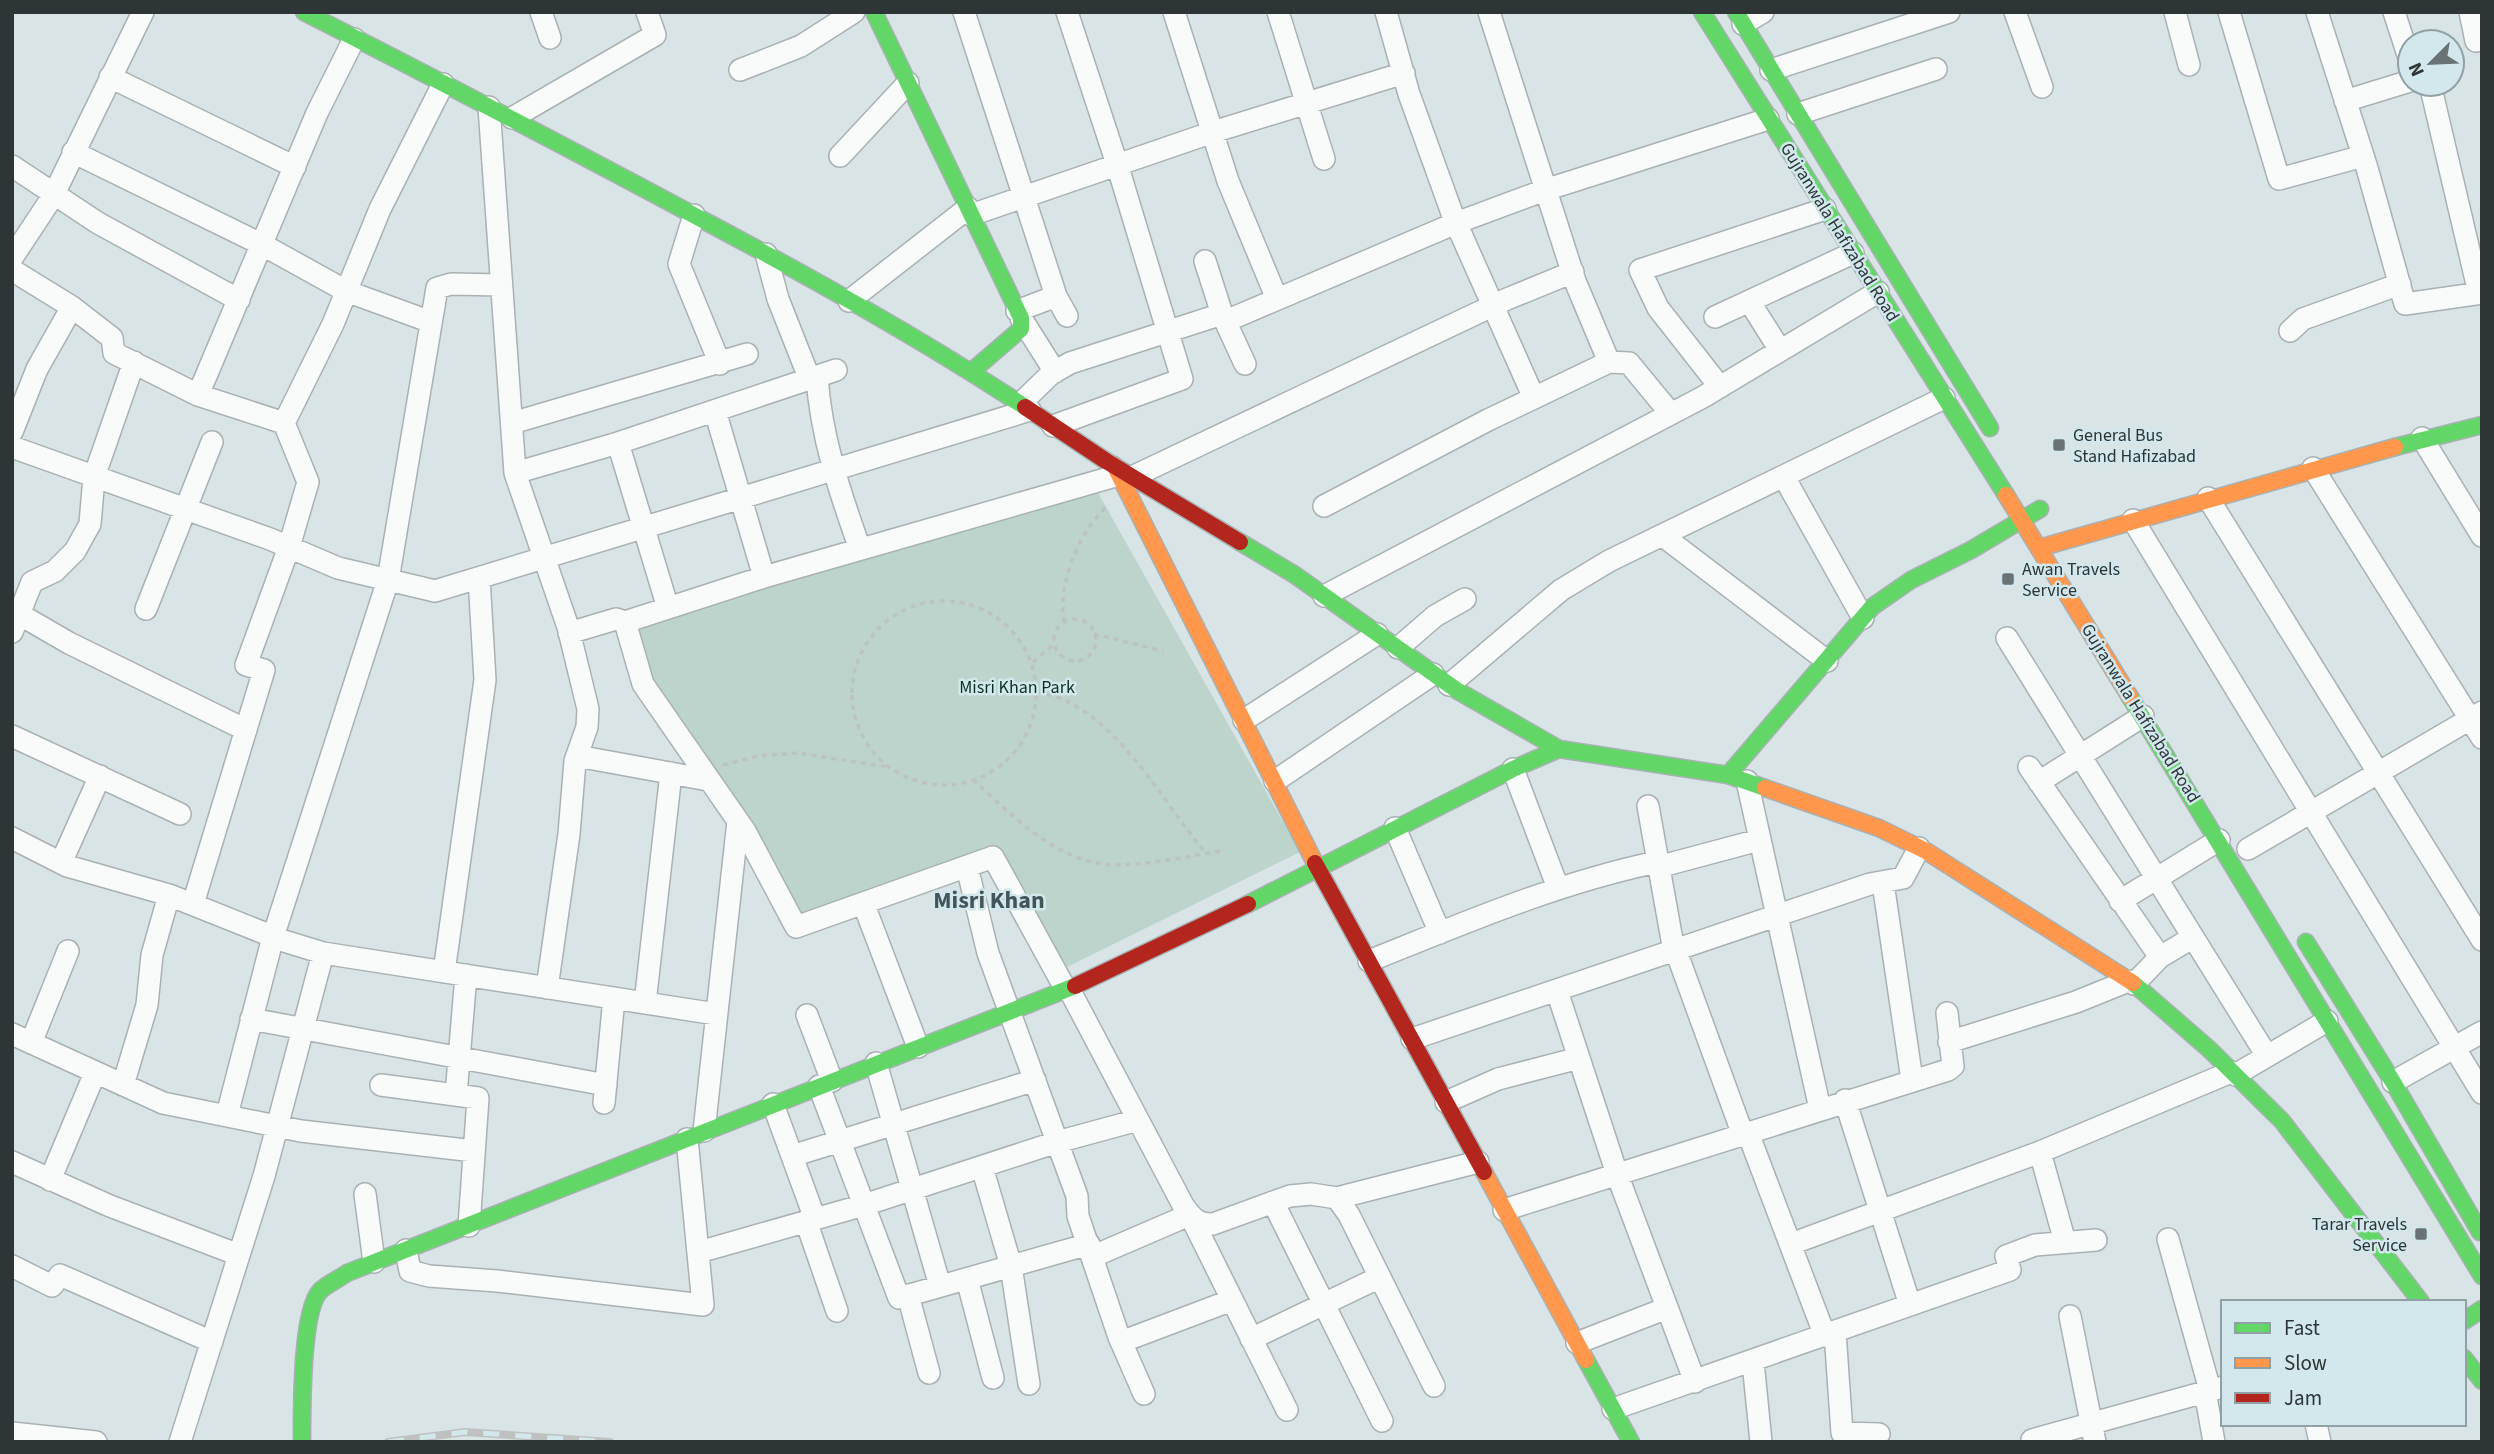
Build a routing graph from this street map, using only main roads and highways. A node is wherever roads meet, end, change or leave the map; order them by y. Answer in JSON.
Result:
{"nodes":[{"id":1,"x":304,"y":12,"type":"edge"},
{"id":2,"x":874,"y":12,"type":"edge"},
{"id":3,"x":1702,"y":12,"type":"edge"},
{"id":4,"x":1740,"y":18,"type":"edge"},
{"id":5,"x":971,"y":372,"type":"junction"},
{"id":6,"x":2482,"y":425,"type":"edge"},
{"id":7,"x":1997,"y":439,"type":"dead end"},
{"id":8,"x":1123,"y":477,"type":"junction"},
{"id":9,"x":2022,"y":520,"type":"junction"},
{"id":10,"x":2062,"y":546,"type":"junction"},
{"id":11,"x":2039,"y":548,"type":"junction"},
{"id":12,"x":1559,"y":749,"type":"junction"},
{"id":13,"x":1737,"y":778,"type":"junction"},
{"id":14,"x":1319,"y":870,"type":"junction"},
{"id":15,"x":2299,"y":930,"type":"dead end"},
{"id":16,"x":2482,"y":1236,"type":"edge"},
{"id":17,"x":2482,"y":1276,"type":"edge"},
{"id":18,"x":2419,"y":1300,"type":"edge"},
{"id":19,"x":2482,"y":1309,"type":"edge"},
{"id":20,"x":2466,"y":1320,"type":"edge"},
{"id":21,"x":2466,"y":1361,"type":"edge"},
{"id":22,"x":2482,"y":1381,"type":"edge"},
{"id":23,"x":302,"y":1442,"type":"edge"},
{"id":24,"x":1631,"y":1442,"type":"edge"}],
"edges":[{"from":1,"to":5,"type":"main road"},
{"from":2,"to":5,"type":"main road"},
{"from":3,"to":9,"type":"main road","name":"Gujranwala Hafizabad Road"},
{"from":4,"to":7,"type":"main road","name":"Gujranwala Hafizabad Road"},
{"from":5,"to":8,"type":"main road"},
{"from":6,"to":10,"type":"main road"},
{"from":8,"to":12,"type":"main road"},
{"from":8,"to":14,"type":"main road"},
{"from":9,"to":10,"type":"main road"},
{"from":9,"to":11,"type":"main road","name":"Gujranwala Hafizabad Road"},
{"from":9,"to":13,"type":"main road"},
{"from":10,"to":11,"type":"main road"},
{"from":11,"to":17,"type":"main road","name":"Gujranwala Hafizabad Road"},
{"from":12,"to":13,"type":"main road"},
{"from":12,"to":14,"type":"main road"},
{"from":13,"to":18,"type":"main road"},
{"from":14,"to":23,"type":"main road"},
{"from":14,"to":24,"type":"main road"},
{"from":15,"to":16,"type":"main road"},
{"from":19,"to":20,"type":"main road"},
{"from":21,"to":22,"type":"main road"}]}
